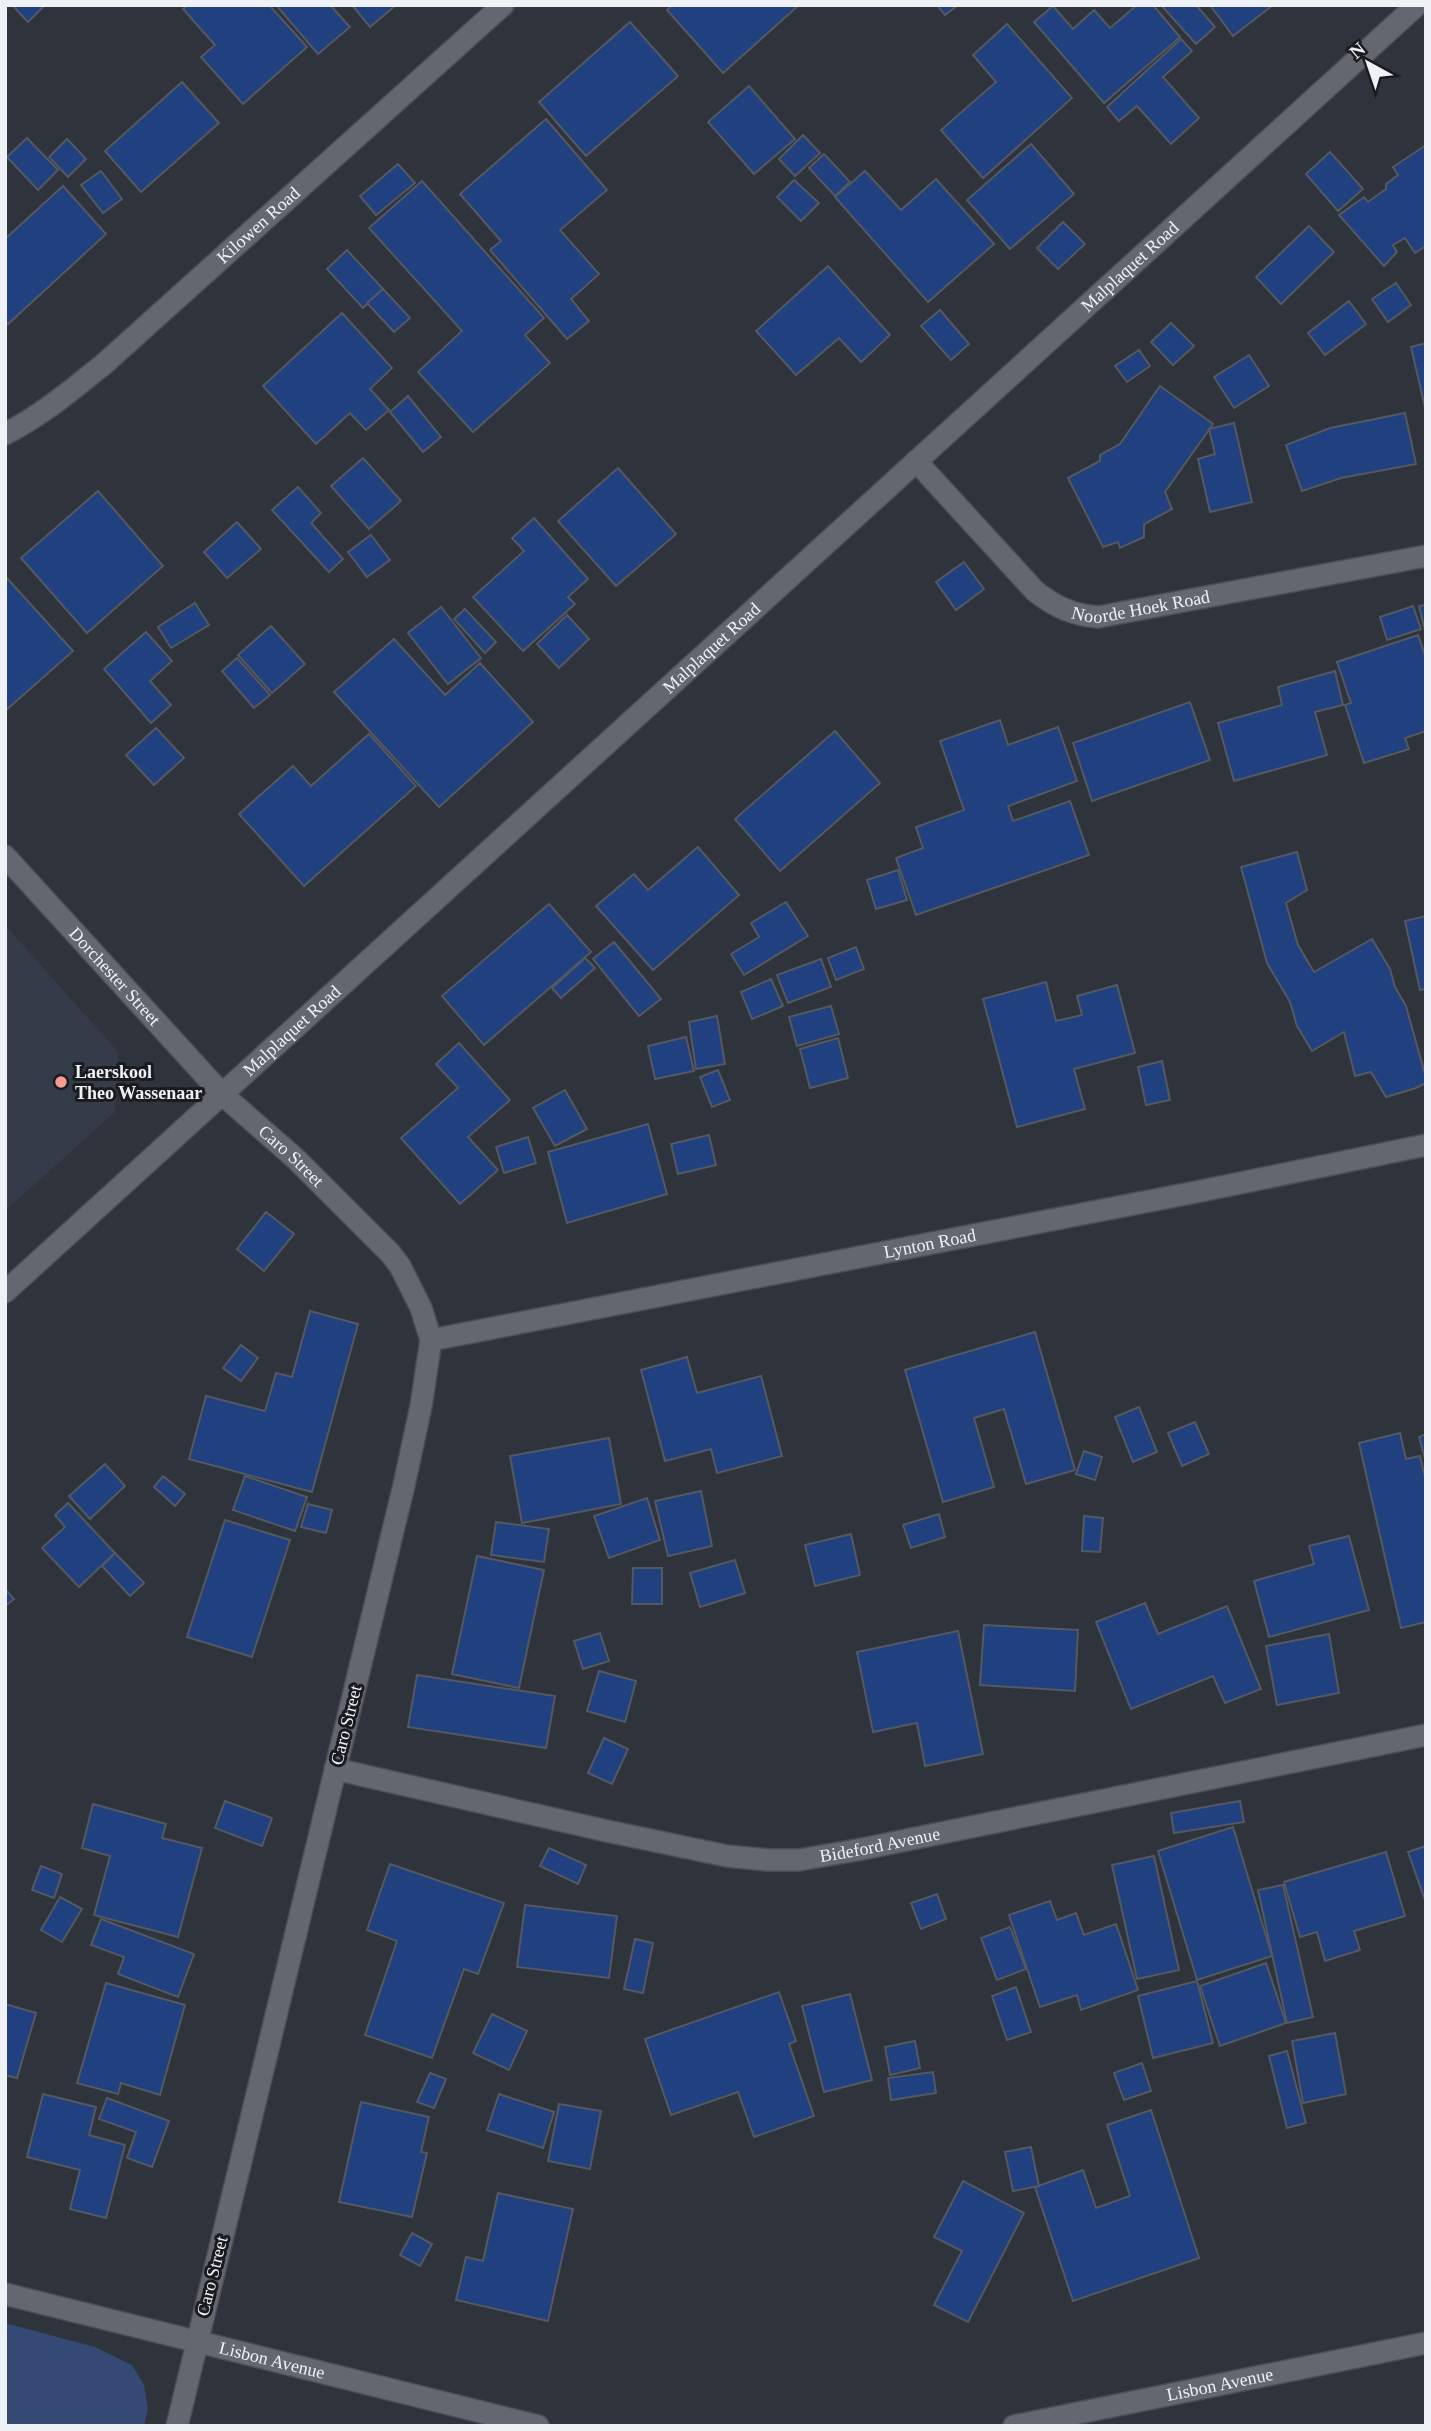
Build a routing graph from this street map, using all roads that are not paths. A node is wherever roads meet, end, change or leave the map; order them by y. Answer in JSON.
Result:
{"nodes":[{"id":1,"x":503,"y":5,"type":"edge"},
{"id":2,"x":1417,"y":5,"type":"edge"},
{"id":3,"x":5,"y":434,"type":"edge"},
{"id":4,"x":916,"y":461,"type":"junction"},
{"id":5,"x":1426,"y":556,"type":"edge"},
{"id":6,"x":5,"y":856,"type":"edge"},
{"id":7,"x":223,"y":1095,"type":"junction"},
{"id":8,"x":1426,"y":1145,"type":"edge"},
{"id":9,"x":5,"y":1292,"type":"edge"},
{"id":10,"x":431,"y":1340,"type":"junction"},
{"id":11,"x":1426,"y":1735,"type":"edge"},
{"id":12,"x":335,"y":1769,"type":"junction"},
{"id":13,"x":5,"y":2294,"type":"edge"},
{"id":14,"x":196,"y":2342,"type":"junction"},
{"id":15,"x":1426,"y":2343,"type":"edge"},
{"id":16,"x":177,"y":2426,"type":"edge"},
{"id":17,"x":538,"y":2426,"type":"edge"},
{"id":18,"x":1014,"y":2426,"type":"edge"}],
"edges":[{"from":1,"to":3,"type":"street","name":"Kilowen Road"},
{"from":2,"to":4,"type":"street","name":"Malplaquet Road"},
{"from":4,"to":5,"type":"street","name":"Noorde Hoek Road"},
{"from":4,"to":7,"type":"street","name":"Malplaquet Road"},
{"from":6,"to":7,"type":"street","name":"Dorchester Street"},
{"from":7,"to":9,"type":"street","name":"Malplaquet Road"},
{"from":7,"to":10,"type":"street","name":"Caro Street"},
{"from":8,"to":10,"type":"street","name":"Lynton Road"},
{"from":10,"to":12,"type":"street","name":"Caro Street"},
{"from":11,"to":12,"type":"street","name":"Bideford Avenue"},
{"from":12,"to":14,"type":"street","name":"Caro Street"},
{"from":13,"to":14,"type":"street","name":"Lisbon Avenue"},
{"from":14,"to":16,"type":"street","name":"Caro Street"},
{"from":14,"to":17,"type":"street","name":"Lisbon Avenue"},
{"from":15,"to":18,"type":"street","name":"Lisbon Avenue"}]}
